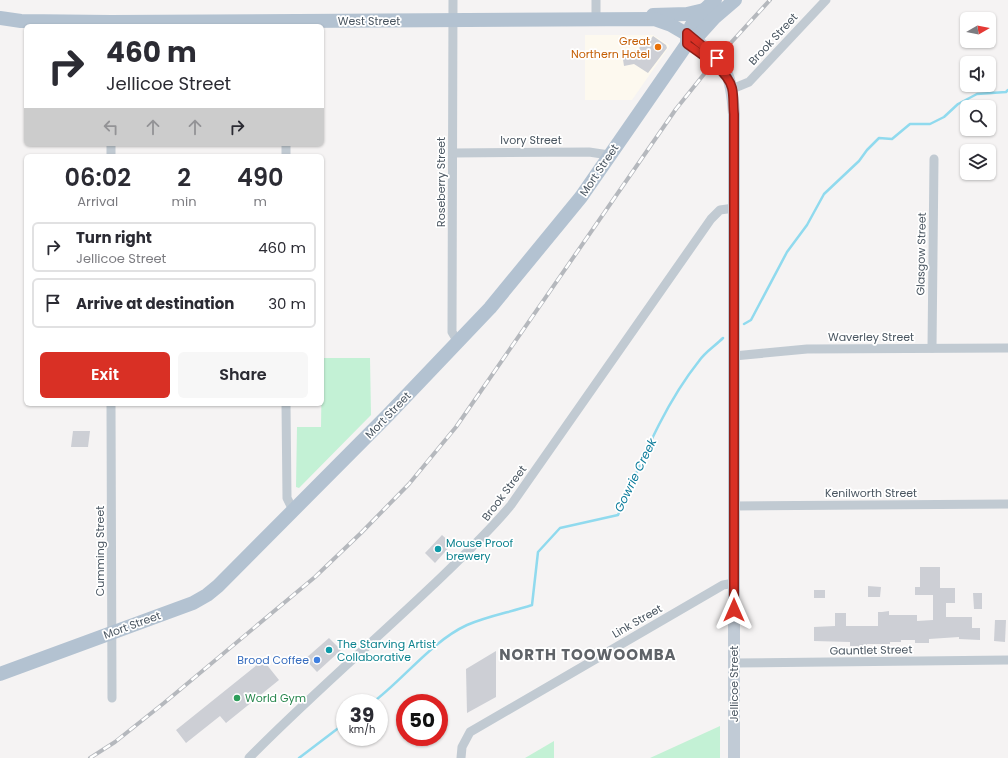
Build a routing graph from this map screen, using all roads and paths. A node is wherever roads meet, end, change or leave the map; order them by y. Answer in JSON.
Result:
{"nodes":[{"id":1,"x":453,"y":0,"type":"edge"},
{"id":2,"x":596,"y":0,"type":"edge"},
{"id":3,"x":715,"y":0,"type":"edge"},
{"id":4,"x":735,"y":0,"type":"edge"},
{"id":5,"x":826,"y":0,"type":"edge"},
{"id":6,"x":704,"y":10,"type":"junction"},
{"id":7,"x":0,"y":18,"type":"edge"},
{"id":8,"x":636,"y":19,"type":"junction"},
{"id":9,"x":596,"y":20,"type":"junction"},
{"id":10,"x":21,"y":21,"type":"junction"},
{"id":11,"x":453,"y":21,"type":"junction"},
{"id":12,"x":621,"y":21,"type":"junction"},
{"id":13,"x":110,"y":24,"type":"edge"},
{"id":14,"x":286,"y":24,"type":"edge"},
{"id":15,"x":0,"y":27,"type":"edge"},
{"id":16,"x":690,"y":39,"type":"junction"},
{"id":17,"x":731,"y":85,"type":"junction"},
{"id":18,"x":453,"y":153,"type":"junction"},
{"id":19,"x":609,"y":155,"type":"junction"},
{"id":20,"x":934,"y":160,"type":"dead end"},
{"id":21,"x":734,"y":208,"type":"junction"},
{"id":22,"x":458,"y":342,"type":"junction"},
{"id":23,"x":932,"y":348,"type":"junction"},
{"id":24,"x":1008,"y":348,"type":"edge"},
{"id":25,"x":734,"y":351,"type":"junction"},
{"id":26,"x":111,"y":406,"type":"edge"},
{"id":27,"x":286,"y":406,"type":"edge"},
{"id":28,"x":1008,"y":504,"type":"edge"},
{"id":29,"x":734,"y":506,"type":"junction"},
{"id":30,"x":293,"y":510,"type":"junction"},
{"id":31,"x":734,"y":583,"type":"junction"},
{"id":32,"x":111,"y":633,"type":"junction"},
{"id":33,"x":1008,"y":660,"type":"edge"},
{"id":34,"x":734,"y":663,"type":"junction"},
{"id":35,"x":0,"y":674,"type":"edge"},
{"id":36,"x":112,"y":698,"type":"dead end"},
{"id":37,"x":249,"y":758,"type":"edge"},
{"id":38,"x":461,"y":758,"type":"edge"},
{"id":39,"x":734,"y":758,"type":"edge"}],
"edges":[{"from":1,"to":11,"type":"street","name":"Roseberry Street"},
{"from":2,"to":9,"type":"street"},
{"from":3,"to":6,"type":"main road","name":"Mort Street"},
{"from":4,"to":16,"type":"main road","name":"Mort Street"},
{"from":5,"to":17,"type":"street","name":"Brook Street"},
{"from":6,"to":8,"type":"main road"},
{"from":6,"to":16,"type":"main road","name":"Mort Street"},
{"from":7,"to":10,"type":"main road","name":"West Street"},
{"from":8,"to":12,"type":"main road","name":"West Street"},
{"from":8,"to":16,"type":"main road","name":"West Street"},
{"from":9,"to":11,"type":"main road","name":"West Street"},
{"from":9,"to":12,"type":"main road","name":"West Street"},
{"from":10,"to":13,"type":"main road","name":"West Street"},
{"from":10,"to":15,"type":"main road","name":"West Street"},
{"from":11,"to":14,"type":"main road","name":"West Street"},
{"from":11,"to":18,"type":"street","name":"Roseberry Street"},
{"from":12,"to":16,"type":"main road","name":"West Street"},
{"from":13,"to":14,"type":"main road","name":"West Street"},
{"from":16,"to":17,"type":"main road"},
{"from":16,"to":19,"type":"main road","name":"Mort Street"},
{"from":17,"to":21,"type":"main road","name":"Jellicoe Street"},
{"from":18,"to":19,"type":"street","name":"Ivory Street"},
{"from":18,"to":22,"type":"street","name":"Roseberry Street"},
{"from":19,"to":22,"type":"main road","name":"Mort Street"},
{"from":20,"to":23,"type":"street","name":"Glasgow Street"},
{"from":21,"to":25,"type":"main road","name":"Jellicoe Street"},
{"from":21,"to":37,"type":"street","name":"Brook Street"},
{"from":22,"to":30,"type":"main road","name":"Mort Street"},
{"from":23,"to":24,"type":"street","name":"Waverley Street"},
{"from":23,"to":25,"type":"street","name":"Waverley Street"},
{"from":25,"to":29,"type":"main road","name":"Jellicoe Street"},
{"from":26,"to":32,"type":"street","name":"Cumming Street"},
{"from":27,"to":30,"type":"street"},
{"from":28,"to":29,"type":"street","name":"Kenilworth Street"},
{"from":29,"to":31,"type":"main road","name":"Jellicoe Street"},
{"from":30,"to":32,"type":"main road","name":"Mort Street"},
{"from":31,"to":34,"type":"main road","name":"Jellicoe Street"},
{"from":31,"to":38,"type":"street","name":"Link Street"},
{"from":32,"to":35,"type":"main road","name":"Mort Street"},
{"from":32,"to":36,"type":"street","name":"Cumming Street"},
{"from":33,"to":34,"type":"street","name":"Gauntlet Street"},
{"from":34,"to":39,"type":"main road","name":"Jellicoe Street"}]}
